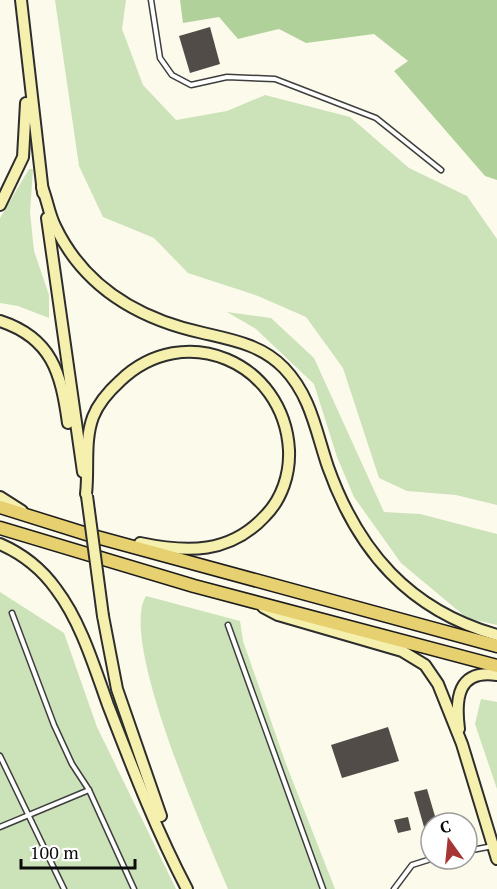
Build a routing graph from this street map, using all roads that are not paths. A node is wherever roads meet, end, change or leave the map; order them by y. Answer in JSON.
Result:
{"nodes":[{"id":1,"x":21,"y":0,"type":"edge"},
{"id":2,"x":151,"y":0,"type":"edge"},
{"id":3,"x":26,"y":61,"type":"junction"},
{"id":4,"x":441,"y":170,"type":"dead end"},
{"id":5,"x":42,"y":187,"type":"junction"},
{"id":6,"x":0,"y":205,"type":"edge"},
{"id":7,"x":0,"y":321,"type":"edge"},
{"id":8,"x":80,"y":455,"type":"junction"},
{"id":9,"x":86,"y":495,"type":"junction"},
{"id":10,"x":0,"y":497,"type":"edge"},
{"id":11,"x":0,"y":507,"type":"edge"},
{"id":12,"x":30,"y":516,"type":"junction"},
{"id":13,"x":0,"y":528,"type":"edge"},
{"id":14,"x":93,"y":536,"type":"junction"},
{"id":15,"x":0,"y":544,"type":"edge"},
{"id":16,"x":249,"y":600,"type":"junction"},
{"id":17,"x":12,"y":613,"type":"dead end"},
{"id":18,"x":228,"y":625,"type":"dead end"},
{"id":19,"x":497,"y":635,"type":"edge"},
{"id":20,"x":497,"y":646,"type":"edge"},
{"id":21,"x":497,"y":666,"type":"edge"},
{"id":22,"x":497,"y":675,"type":"edge"},
{"id":23,"x":462,"y":744,"type":"junction"},
{"id":24,"x":0,"y":756,"type":"edge"},
{"id":25,"x":89,"y":790,"type":"junction"},
{"id":26,"x":30,"y":815,"type":"junction"},
{"id":27,"x":0,"y":827,"type":"edge"},
{"id":28,"x":494,"y":846,"type":"junction"},
{"id":29,"x":479,"y":849,"type":"edge"},
{"id":30,"x":497,"y":859,"type":"edge"},
{"id":31,"x":419,"y":863,"type":"edge"},
{"id":32,"x":64,"y":889,"type":"edge"},
{"id":33,"x":134,"y":889,"type":"edge"},
{"id":34,"x":187,"y":889,"type":"edge"},
{"id":35,"x":192,"y":889,"type":"edge"},
{"id":36,"x":323,"y":889,"type":"edge"},
{"id":37,"x":394,"y":889,"type":"edge"}],
"edges":[{"from":1,"to":3,"type":"main road"},
{"from":2,"to":4,"type":"lane"},
{"from":3,"to":5,"type":"main road"},
{"from":3,"to":6,"type":"main road"},
{"from":5,"to":8,"type":"main road"},
{"from":5,"to":19,"type":"main road"},
{"from":7,"to":8,"type":"main road"},
{"from":8,"to":9,"type":"main road"},
{"from":9,"to":14,"type":"main road"},
{"from":9,"to":35,"type":"main road","bridge":true},
{"from":10,"to":12,"type":"main road"},
{"from":11,"to":12,"type":"main road"},
{"from":12,"to":14,"type":"main road"},
{"from":13,"to":16,"type":"main road"},
{"from":14,"to":20,"type":"main road"},
{"from":15,"to":34,"type":"main road"},
{"from":16,"to":21,"type":"main road"},
{"from":16,"to":23,"type":"main road"},
{"from":17,"to":25,"type":"lane"},
{"from":18,"to":36,"type":"lane"},
{"from":22,"to":23,"type":"main road"},
{"from":23,"to":28,"type":"main road"},
{"from":24,"to":26,"type":"lane"},
{"from":25,"to":26,"type":"lane"},
{"from":25,"to":33,"type":"lane"},
{"from":26,"to":27,"type":"lane"},
{"from":26,"to":32,"type":"lane"},
{"from":28,"to":29,"type":"lane"},
{"from":28,"to":30,"type":"main road"},
{"from":31,"to":37,"type":"lane"}]}
